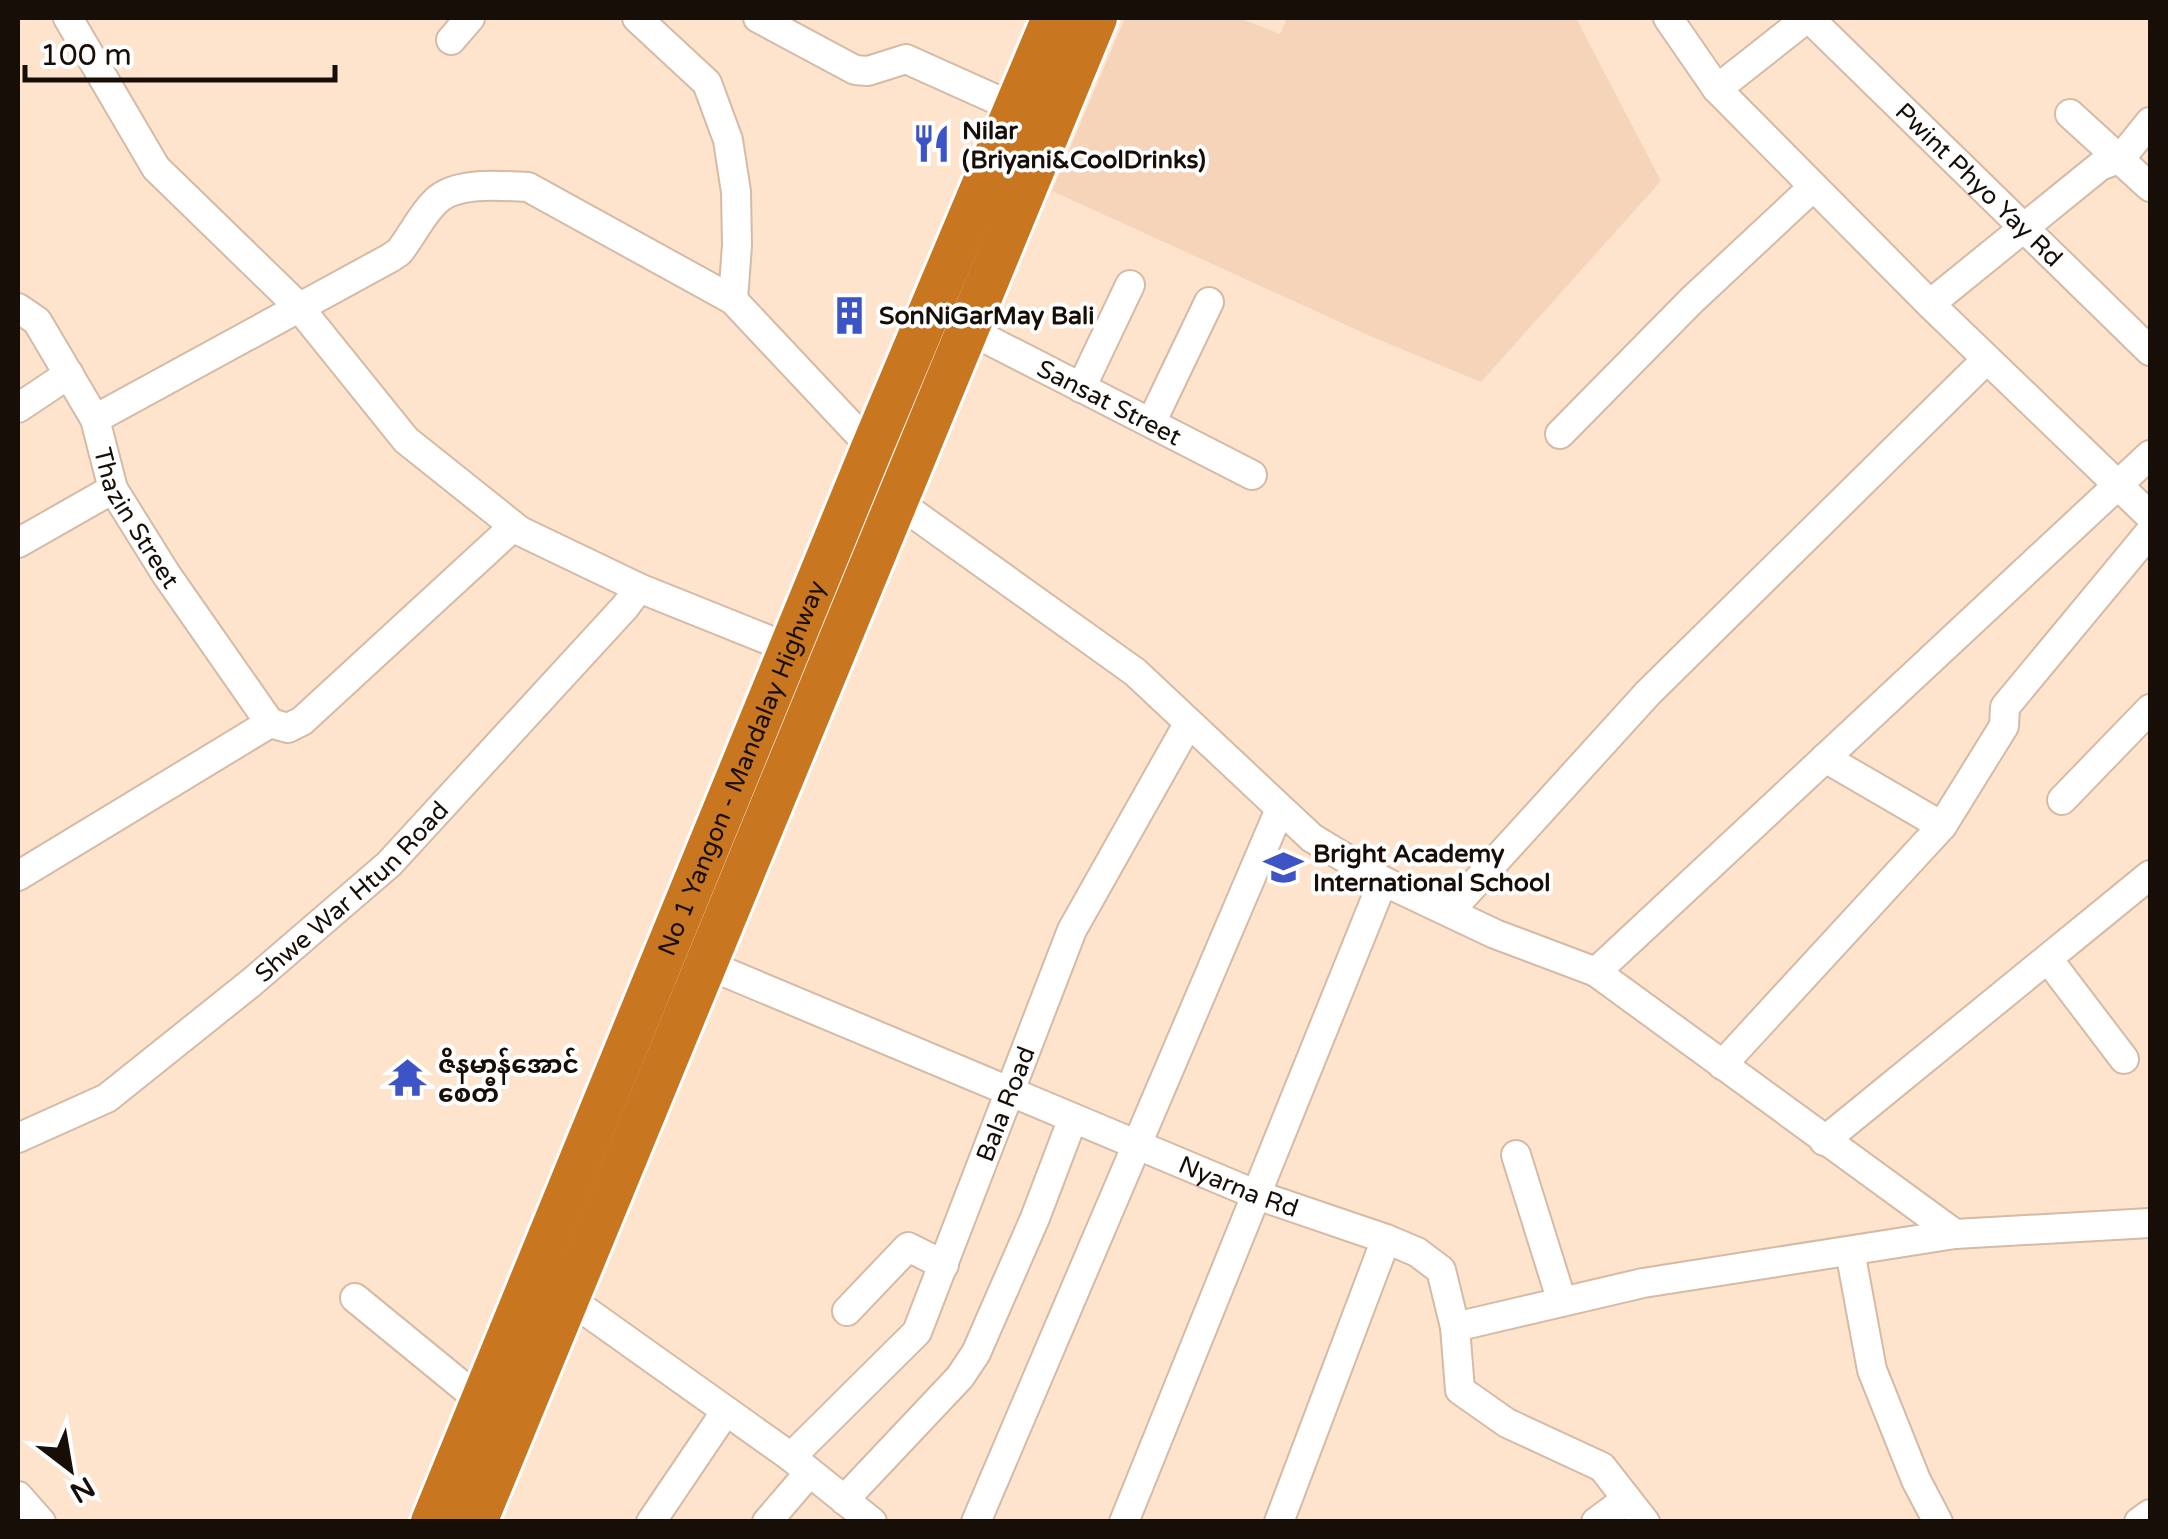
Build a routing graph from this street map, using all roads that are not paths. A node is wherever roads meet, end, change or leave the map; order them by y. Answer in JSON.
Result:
{"nodes":[{"id":1,"x":68,"y":18,"type":"edge"},
{"id":2,"x":470,"y":18,"type":"edge"},
{"id":3,"x":637,"y":18,"type":"edge"},
{"id":4,"x":758,"y":18,"type":"edge"},
{"id":5,"x":1053,"y":18,"type":"edge"},
{"id":6,"x":1096,"y":18,"type":"edge"},
{"id":7,"x":1668,"y":18,"type":"edge"},
{"id":8,"x":1808,"y":18,"type":"edge"},
{"id":9,"x":451,"y":40,"type":"dead end"},
{"id":10,"x":1717,"y":89,"type":"junction"},
{"id":11,"x":2070,"y":114,"type":"dead end"},
{"id":12,"x":2150,"y":122,"type":"edge"},
{"id":13,"x":1017,"y":138,"type":"junction"},
{"id":14,"x":2120,"y":158,"type":"junction"},
{"id":15,"x":2150,"y":186,"type":"edge"},
{"id":16,"x":1814,"y":187,"type":"junction"},
{"id":17,"x":2024,"y":228,"type":"junction"},
{"id":18,"x":1130,"y":285,"type":"dead end"},
{"id":19,"x":733,"y":300,"type":"junction"},
{"id":20,"x":1209,"y":302,"type":"dead end"},
{"id":21,"x":1930,"y":304,"type":"junction"},
{"id":22,"x":298,"y":306,"type":"junction"},
{"id":23,"x":18,"y":308,"type":"edge"},
{"id":24,"x":967,"y":330,"type":"junction"},
{"id":25,"x":2150,"y":351,"type":"edge"},
{"id":26,"x":1987,"y":359,"type":"junction"},
{"id":27,"x":69,"y":374,"type":"junction"},
{"id":28,"x":924,"y":380,"type":"junction"},
{"id":29,"x":1081,"y":388,"type":"junction"},
{"id":30,"x":18,"y":408,"type":"edge"},
{"id":31,"x":95,"y":418,"type":"junction"},
{"id":32,"x":1151,"y":423,"type":"junction"},
{"id":33,"x":1560,"y":434,"type":"dead end"},
{"id":34,"x":872,"y":448,"type":"junction"},
{"id":35,"x":2150,"y":455,"type":"edge"},
{"id":36,"x":1252,"y":474,"type":"dead end"},
{"id":37,"x":2118,"y":482,"type":"junction"},
{"id":38,"x":113,"y":489,"type":"junction"},
{"id":39,"x":896,"y":501,"type":"junction"},
{"id":40,"x":2150,"y":516,"type":"edge"},
{"id":41,"x":514,"y":527,"type":"junction"},
{"id":42,"x":2150,"y":532,"type":"edge"},
{"id":43,"x":18,"y":543,"type":"edge"},
{"id":44,"x":639,"y":588,"type":"junction"},
{"id":45,"x":813,"y":632,"type":"junction"},
{"id":46,"x":2150,"y":708,"type":"edge"},
{"id":47,"x":270,"y":722,"type":"junction"},
{"id":48,"x":1188,"y":724,"type":"junction"},
{"id":49,"x":1825,"y":758,"type":"junction"},
{"id":50,"x":2062,"y":800,"type":"dead end"},
{"id":51,"x":1280,"y":809,"type":"junction"},
{"id":52,"x":1942,"y":826,"type":"junction"},
{"id":53,"x":734,"y":843,"type":"junction"},
{"id":54,"x":2150,"y":875,"type":"edge"},
{"id":55,"x":18,"y":876,"type":"edge"},
{"id":56,"x":1383,"y":881,"type":"junction"},
{"id":57,"x":1449,"y":912,"type":"junction"},
{"id":58,"x":2048,"y":959,"type":"junction"},
{"id":59,"x":708,"y":966,"type":"junction"},
{"id":60,"x":1596,"y":972,"type":"junction"},
{"id":61,"x":2124,"y":1059,"type":"dead end"},
{"id":62,"x":623,"y":1060,"type":"junction"},
{"id":63,"x":1722,"y":1065,"type":"junction"},
{"id":64,"x":661,"y":1079,"type":"junction"},
{"id":65,"x":1007,"y":1092,"type":"junction"},
{"id":66,"x":1073,"y":1118,"type":"junction"},
{"id":67,"x":18,"y":1138,"type":"edge"},
{"id":68,"x":1824,"y":1141,"type":"junction"},
{"id":69,"x":1137,"y":1143,"type":"junction"},
{"id":70,"x":1516,"y":1155,"type":"dead end"},
{"id":71,"x":1257,"y":1195,"type":"junction"},
{"id":72,"x":2150,"y":1229,"type":"edge"},
{"id":73,"x":1955,"y":1234,"type":"junction"},
{"id":74,"x":1386,"y":1239,"type":"junction"},
{"id":75,"x":1850,"y":1251,"type":"junction"},
{"id":76,"x":944,"y":1264,"type":"junction"},
{"id":77,"x":552,"y":1288,"type":"junction"},
{"id":78,"x":356,"y":1298,"type":"dead end"},
{"id":79,"x":1562,"y":1302,"type":"junction"},
{"id":80,"x":847,"y":1311,"type":"dead end"},
{"id":81,"x":1454,"y":1327,"type":"junction"},
{"id":82,"x":482,"y":1402,"type":"junction"},
{"id":83,"x":726,"y":1411,"type":"junction"},
{"id":84,"x":800,"y":1465,"type":"junction"},
{"id":85,"x":18,"y":1496,"type":"edge"},
{"id":86,"x":1627,"y":1499,"type":"junction"},
{"id":87,"x":844,"y":1500,"type":"junction"},
{"id":88,"x":2150,"y":1514,"type":"edge"},
{"id":89,"x":457,"y":1515,"type":"edge"},
{"id":90,"x":41,"y":1522,"type":"edge"},
{"id":91,"x":651,"y":1522,"type":"edge"},
{"id":92,"x":768,"y":1522,"type":"edge"},
{"id":93,"x":872,"y":1522,"type":"edge"},
{"id":94,"x":976,"y":1522,"type":"edge"},
{"id":95,"x":1124,"y":1522,"type":"edge"},
{"id":96,"x":1279,"y":1522,"type":"edge"},
{"id":97,"x":1596,"y":1522,"type":"edge"},
{"id":98,"x":1645,"y":1522,"type":"edge"},
{"id":99,"x":1938,"y":1522,"type":"edge"},
{"id":100,"x":2139,"y":1522,"type":"edge"}],
"edges":[{"from":1,"to":22,"type":"street"},
{"from":2,"to":9,"type":"street"},
{"from":3,"to":19,"type":"street"},
{"from":4,"to":13,"type":"street"},
{"from":5,"to":13,"type":"highway","name":"No 1 Yangon - Mandalay Highway"},
{"from":6,"to":13,"type":"highway","name":"No 1 Yangon - Mandalay Highway"},
{"from":7,"to":10,"type":"street"},
{"from":8,"to":10,"type":"street"},
{"from":8,"to":17,"type":"street","name":"Pwint Phyo Yay Rd"},
{"from":10,"to":16,"type":"street"},
{"from":11,"to":14,"type":"street"},
{"from":12,"to":14,"type":"street"},
{"from":13,"to":24,"type":"highway","name":"No 1 Yangon - Mandalay Highway"},
{"from":13,"to":28,"type":"highway","name":"No 1 Yangon - Mandalay Highway"},
{"from":14,"to":15,"type":"street"},
{"from":14,"to":17,"type":"street"},
{"from":16,"to":21,"type":"street"},
{"from":16,"to":33,"type":"street"},
{"from":17,"to":21,"type":"street"},
{"from":17,"to":25,"type":"street","name":"Pwint Phyo Yay Rd"},
{"from":18,"to":29,"type":"street"},
{"from":19,"to":22,"type":"street"},
{"from":19,"to":34,"type":"street"},
{"from":20,"to":32,"type":"street"},
{"from":21,"to":26,"type":"street"},
{"from":22,"to":31,"type":"street"},
{"from":22,"to":41,"type":"street"},
{"from":23,"to":27,"type":"street","name":"Thazin Street"},
{"from":24,"to":28,"type":"highway","name":"No 1 Yangon - Mandalay Highway"},
{"from":24,"to":29,"type":"street","name":"Sansat Street"},
{"from":26,"to":37,"type":"street"},
{"from":26,"to":57,"type":"street"},
{"from":27,"to":30,"type":"street"},
{"from":27,"to":31,"type":"street","name":"Thazin Street"},
{"from":28,"to":34,"type":"highway","name":"No 1 Yangon - Mandalay Highway"},
{"from":28,"to":39,"type":"highway","name":"No 1 Yangon - Mandalay Highway"},
{"from":29,"to":32,"type":"street","name":"Sansat Street"},
{"from":31,"to":38,"type":"street","name":"Thazin Street"},
{"from":32,"to":36,"type":"street","name":"Sansat Street"},
{"from":34,"to":45,"type":"highway","name":"No 1 Yangon - Mandalay Highway"},
{"from":35,"to":37,"type":"street"},
{"from":37,"to":40,"type":"street"},
{"from":37,"to":49,"type":"street"},
{"from":38,"to":43,"type":"street"},
{"from":38,"to":47,"type":"street","name":"Thazin Street"},
{"from":39,"to":45,"type":"highway","name":"No 1 Yangon - Mandalay Highway"},
{"from":39,"to":48,"type":"street"},
{"from":41,"to":44,"type":"street"},
{"from":41,"to":47,"type":"street"},
{"from":42,"to":52,"type":"street"},
{"from":44,"to":45,"type":"street"},
{"from":44,"to":67,"type":"street","name":"Shwe War Htun Road"},
{"from":45,"to":53,"type":"highway","name":"No 1 Yangon - Mandalay Highway"},
{"from":46,"to":50,"type":"street"},
{"from":47,"to":55,"type":"street"},
{"from":48,"to":51,"type":"street"},
{"from":48,"to":65,"type":"street","name":"Bala Road"},
{"from":49,"to":52,"type":"street"},
{"from":49,"to":60,"type":"street"},
{"from":51,"to":56,"type":"street"},
{"from":51,"to":69,"type":"street"},
{"from":52,"to":63,"type":"street"},
{"from":53,"to":59,"type":"highway","name":"No 1 Yangon - Mandalay Highway"},
{"from":53,"to":62,"type":"highway","name":"No 1 Yangon - Mandalay Highway"},
{"from":54,"to":58,"type":"street"},
{"from":56,"to":57,"type":"street"},
{"from":56,"to":71,"type":"street"},
{"from":57,"to":60,"type":"street"},
{"from":58,"to":61,"type":"street"},
{"from":58,"to":68,"type":"street"},
{"from":59,"to":64,"type":"highway","name":"No 1 Yangon - Mandalay Highway"},
{"from":59,"to":65,"type":"street","name":"Nyarna Rd"},
{"from":60,"to":63,"type":"street"},
{"from":62,"to":64,"type":"highway"},
{"from":62,"to":77,"type":"highway","name":"No 1 Yangon - Mandalay Highway"},
{"from":63,"to":68,"type":"street"},
{"from":64,"to":77,"type":"highway","name":"No 1 Yangon - Mandalay Highway"},
{"from":65,"to":66,"type":"street","name":"Nyarna Rd"},
{"from":65,"to":76,"type":"street","name":"Bala Road"},
{"from":66,"to":69,"type":"street","name":"Nyarna Rd"},
{"from":66,"to":87,"type":"street"},
{"from":68,"to":73,"type":"street"},
{"from":69,"to":71,"type":"street","name":"Nyarna Rd"},
{"from":69,"to":94,"type":"street"},
{"from":70,"to":79,"type":"street"},
{"from":71,"to":74,"type":"street","name":"Nyarna Rd"},
{"from":71,"to":95,"type":"street"},
{"from":72,"to":73,"type":"street"},
{"from":73,"to":75,"type":"street"},
{"from":74,"to":81,"type":"street","name":"Nyarna Rd"},
{"from":74,"to":96,"type":"street"},
{"from":75,"to":79,"type":"street"},
{"from":75,"to":99,"type":"street"},
{"from":76,"to":80,"type":"street"},
{"from":76,"to":84,"type":"street","name":"Bala Road"},
{"from":77,"to":82,"type":"highway","name":"No 1 Yangon - Mandalay Highway"},
{"from":77,"to":83,"type":"street"},
{"from":77,"to":89,"type":"highway","name":"No 1 Yangon - Mandalay Highway"},
{"from":78,"to":82,"type":"street"},
{"from":79,"to":81,"type":"street"},
{"from":81,"to":86,"type":"street","name":"Nyarna Rd"},
{"from":82,"to":89,"type":"highway","name":"No 1 Yangon - Mandalay Highway"},
{"from":83,"to":84,"type":"street"},
{"from":83,"to":91,"type":"street"},
{"from":84,"to":87,"type":"street"},
{"from":84,"to":92,"type":"street","name":"Bala Road"},
{"from":85,"to":90,"type":"street"},
{"from":86,"to":97,"type":"street"},
{"from":86,"to":98,"type":"street","name":"Nyarna Rd"},
{"from":87,"to":93,"type":"street"},
{"from":88,"to":100,"type":"street"}]}
